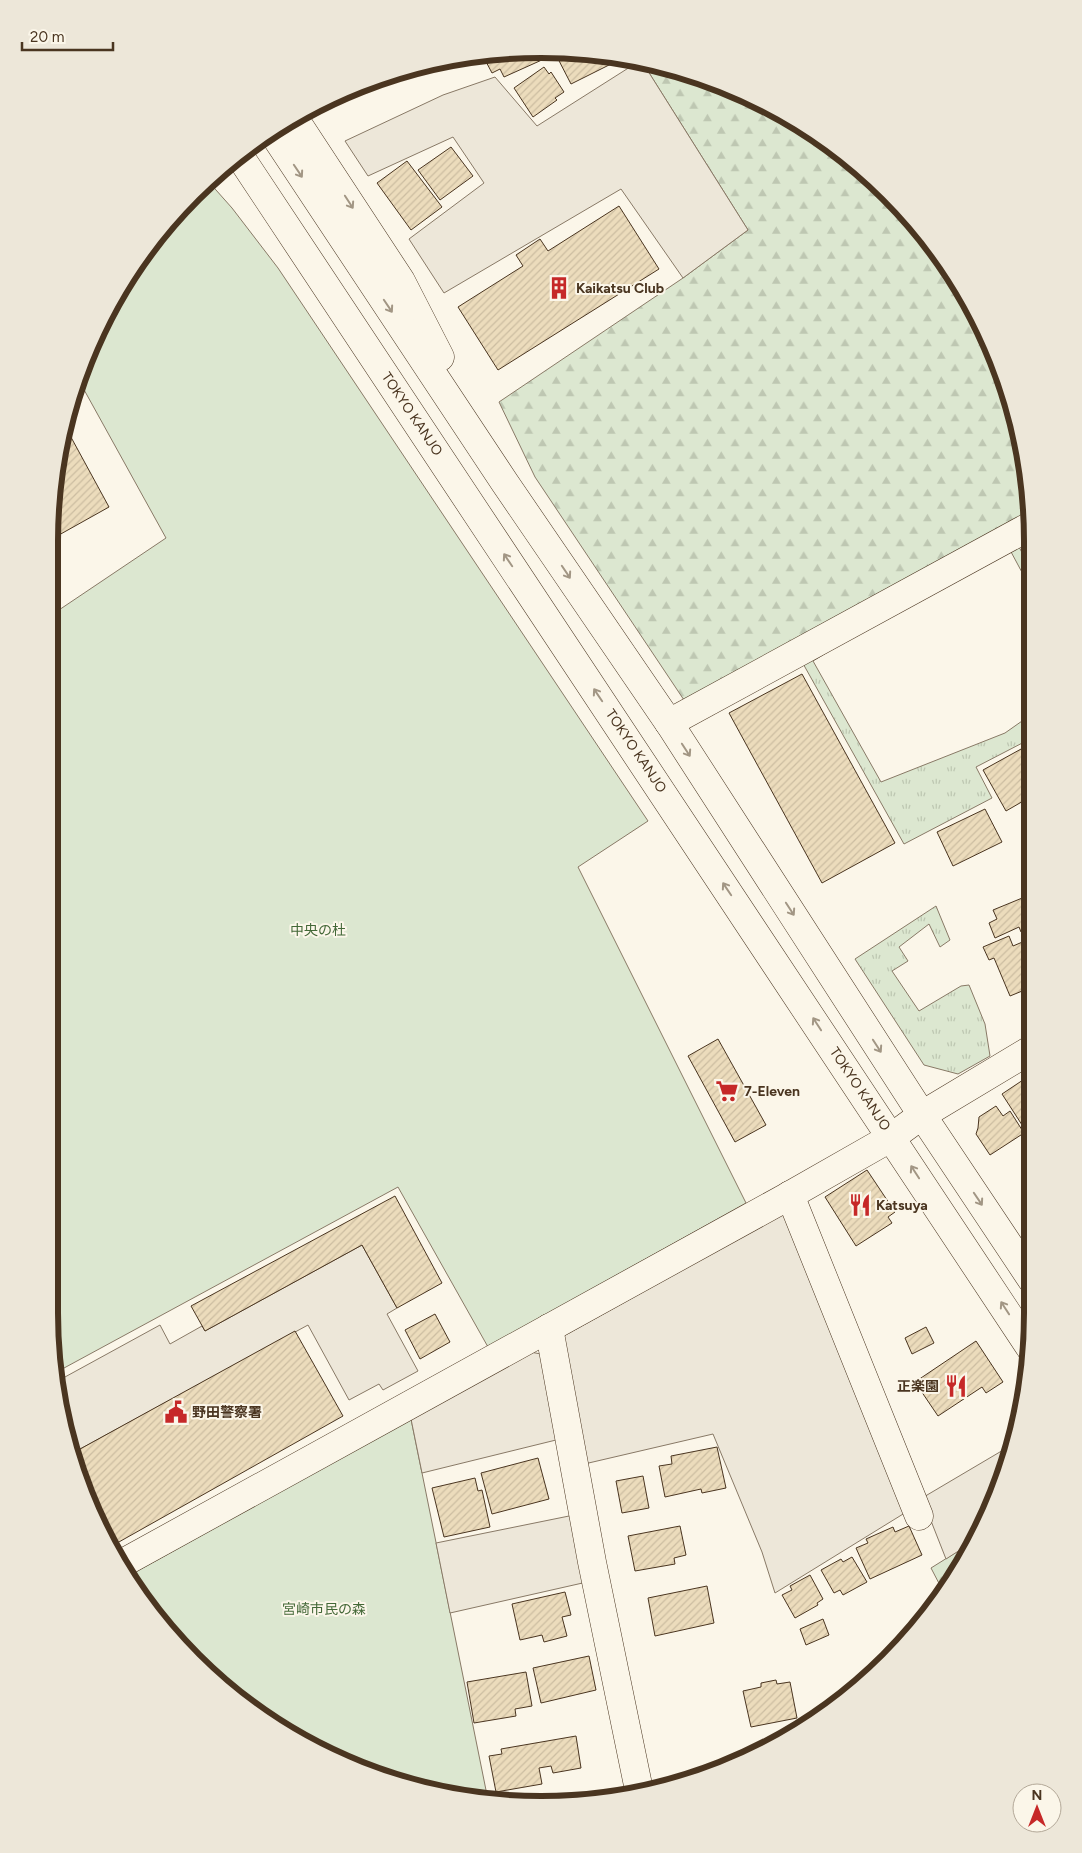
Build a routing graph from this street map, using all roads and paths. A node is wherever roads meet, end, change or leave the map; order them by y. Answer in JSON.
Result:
{"nodes":[{"id":1,"x":297,"y":123,"type":"edge"},
{"id":2,"x":276,"y":137,"type":"edge"},
{"id":3,"x":243,"y":160,"type":"edge"},
{"id":4,"x":234,"y":167,"type":"edge"},
{"id":5,"x":293,"y":236,"type":"junction"},
{"id":6,"x":505,"y":483,"type":"junction"},
{"id":7,"x":1024,"y":530,"type":"edge"},
{"id":8,"x":669,"y":724,"type":"junction"},
{"id":9,"x":1024,"y":1055,"type":"edge"},
{"id":10,"x":922,"y":1115,"type":"junction"},
{"id":11,"x":892,"y":1138,"type":"junction"},
{"id":12,"x":790,"y":1195,"type":"junction"},
{"id":13,"x":1024,"y":1268,"type":"edge"},
{"id":14,"x":549,"y":1328,"type":"junction"},
{"id":15,"x":1023,"y":1337,"type":"edge"},
{"id":16,"x":919,"y":1516,"type":"dead end"},
{"id":17,"x":126,"y":1561,"type":"edge"},
{"id":18,"x":638,"y":1785,"type":"edge"}],
"edges":[{"from":1,"to":6,"type":"main road","one_way":true},
{"from":2,"to":6,"type":"main road","one_way":true},
{"from":3,"to":5,"type":"main road","name":"TOKYO KANJO"},
{"from":4,"to":5,"type":"main road"},
{"from":11,"to":5,"type":"main road","name":"TOKYO KANJO","one_way":true},
{"from":6,"to":8,"type":"main road","one_way":true},
{"from":7,"to":8,"type":"main road"},
{"from":8,"to":10,"type":"main road","one_way":true},
{"from":9,"to":10,"type":"main road"},
{"from":10,"to":11,"type":"main road"},
{"from":10,"to":13,"type":"main road","one_way":true},
{"from":11,"to":12,"type":"main road"},
{"from":15,"to":11,"type":"main road","name":"TOKYO KANJO","one_way":true},
{"from":12,"to":14,"type":"main road"},
{"from":12,"to":16,"type":"main road"},
{"from":14,"to":17,"type":"main road"},
{"from":14,"to":18,"type":"main road"}]}
